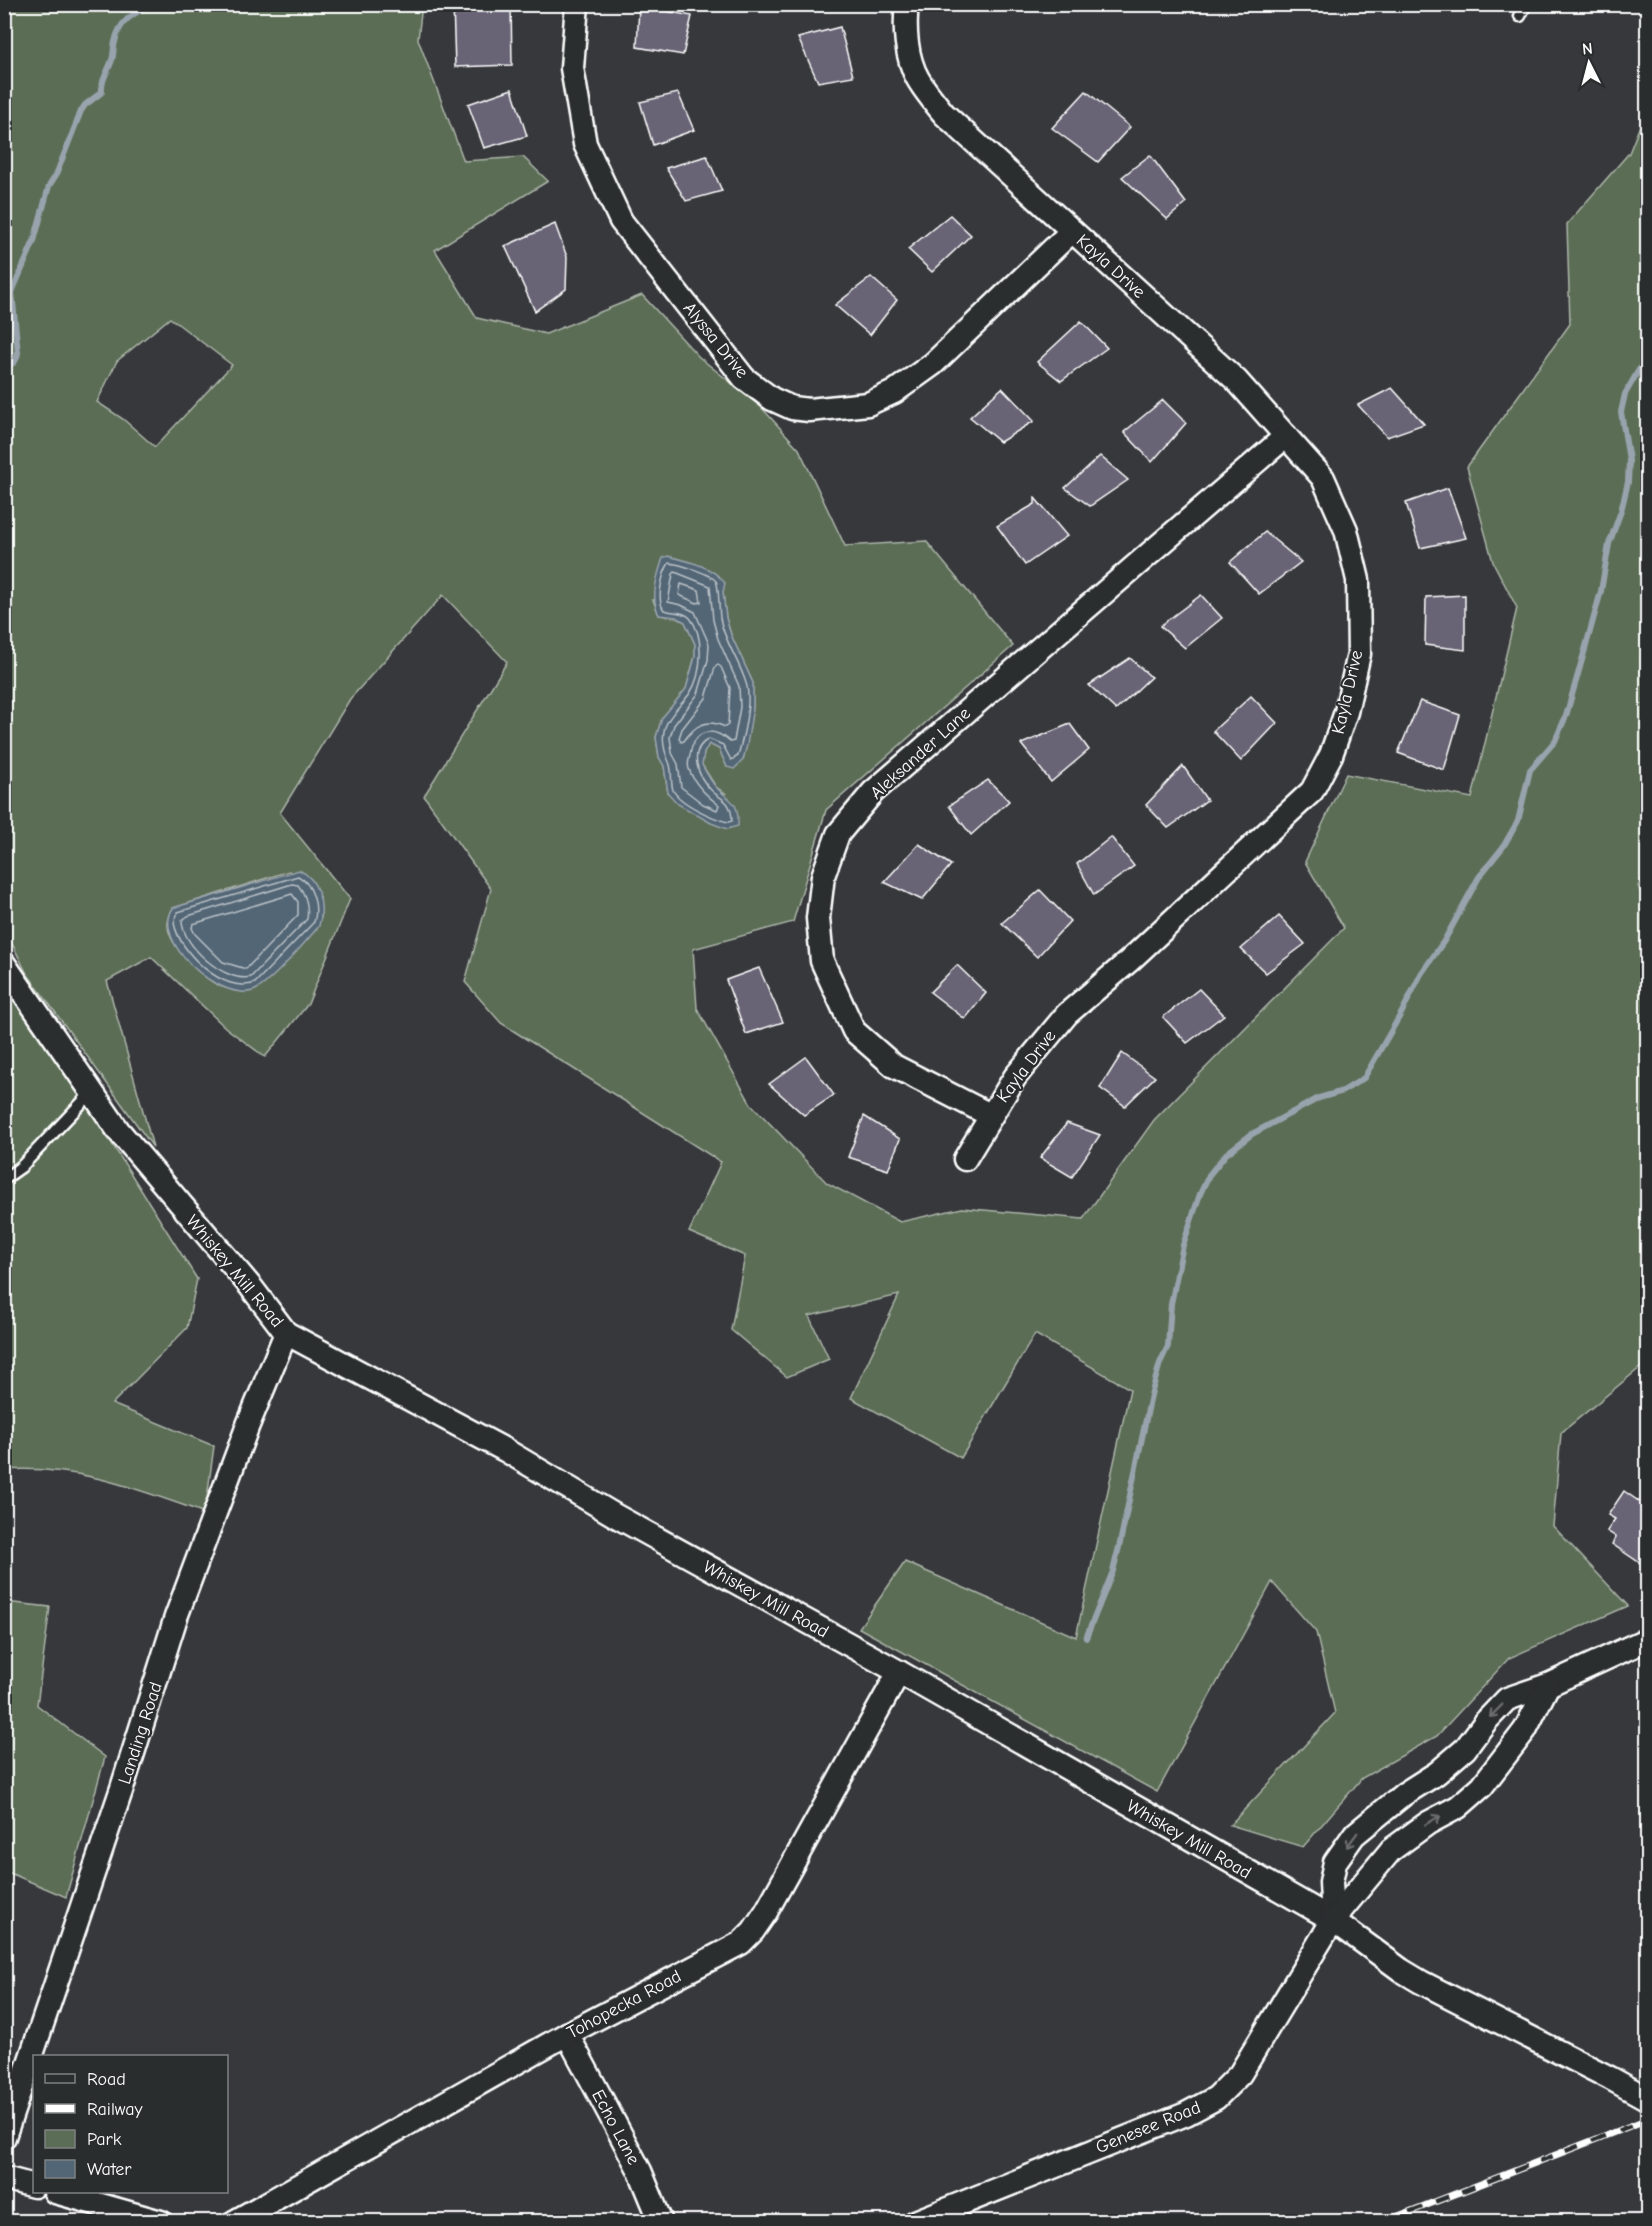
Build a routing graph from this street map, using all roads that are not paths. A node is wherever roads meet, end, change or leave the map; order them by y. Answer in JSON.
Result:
{"nodes":[{"id":1,"x":577,"y":4,"type":"edge"},
{"id":2,"x":907,"y":4,"type":"edge"},
{"id":3,"x":1526,"y":4,"type":"edge"},
{"id":4,"x":1520,"y":16,"type":"dead end"},
{"id":5,"x":1072,"y":231,"type":"junction"},
{"id":6,"x":1286,"y":436,"type":"junction"},
{"id":7,"x":4,"y":964,"type":"edge"},
{"id":8,"x":92,"y":1092,"type":"junction"},
{"id":9,"x":990,"y":1115,"type":"junction"},
{"id":10,"x":965,"y":1159,"type":"dead end"},
{"id":11,"x":4,"y":1179,"type":"edge"},
{"id":12,"x":286,"y":1333,"type":"junction"},
{"id":13,"x":1647,"y":1639,"type":"edge"},
{"id":14,"x":899,"y":1672,"type":"junction"},
{"id":15,"x":1548,"y":1685,"type":"junction"},
{"id":16,"x":1333,"y":1920,"type":"junction"},
{"id":17,"x":567,"y":2034,"type":"junction"},
{"id":18,"x":1647,"y":2099,"type":"edge"},
{"id":19,"x":4,"y":2137,"type":"edge"},
{"id":20,"x":4,"y":2178,"type":"edge"},
{"id":21,"x":33,"y":2186,"type":"edge"},
{"id":22,"x":59,"y":2193,"type":"edge"},
{"id":23,"x":161,"y":2222,"type":"edge"},
{"id":24,"x":234,"y":2222,"type":"edge"},
{"id":25,"x":662,"y":2222,"type":"edge"},
{"id":26,"x":915,"y":2222,"type":"edge"}],
"edges":[{"from":1,"to":5,"type":"street","name":"Alyssa Drive"},
{"from":2,"to":5,"type":"street","name":"Kayla Drive"},
{"from":3,"to":4,"type":"lane"},
{"from":5,"to":6,"type":"street","name":"Kayla Drive"},
{"from":6,"to":9,"type":"street","name":"Kayla Drive"},
{"from":6,"to":9,"type":"street","name":"Aleksander Lane"},
{"from":7,"to":8,"type":"street","name":"Whiskey Mill Road"},
{"from":8,"to":11,"type":"lane"},
{"from":8,"to":12,"type":"street","name":"Whiskey Mill Road"},
{"from":9,"to":10,"type":"street","name":"Kayla Drive"},
{"from":12,"to":14,"type":"street","name":"Whiskey Mill Road"},
{"from":12,"to":19,"type":"street","name":"Landing Road"},
{"from":13,"to":15,"type":"street"},
{"from":14,"to":16,"type":"street","name":"Whiskey Mill Road"},
{"from":14,"to":17,"type":"street","name":"Tohopecka Road"},
{"from":16,"to":15,"type":"street","name":"Genesee Road","one_way":true},
{"from":15,"to":16,"type":"street","one_way":true},
{"from":16,"to":18,"type":"street","name":"Whiskey Mill Road"},
{"from":16,"to":26,"type":"street","name":"Genesee Road"},
{"from":17,"to":24,"type":"street","name":"Tohopecka Road"},
{"from":17,"to":25,"type":"street","name":"Echo Lane"},
{"from":20,"to":21,"type":"street"},
{"from":22,"to":23,"type":"street"}]}
